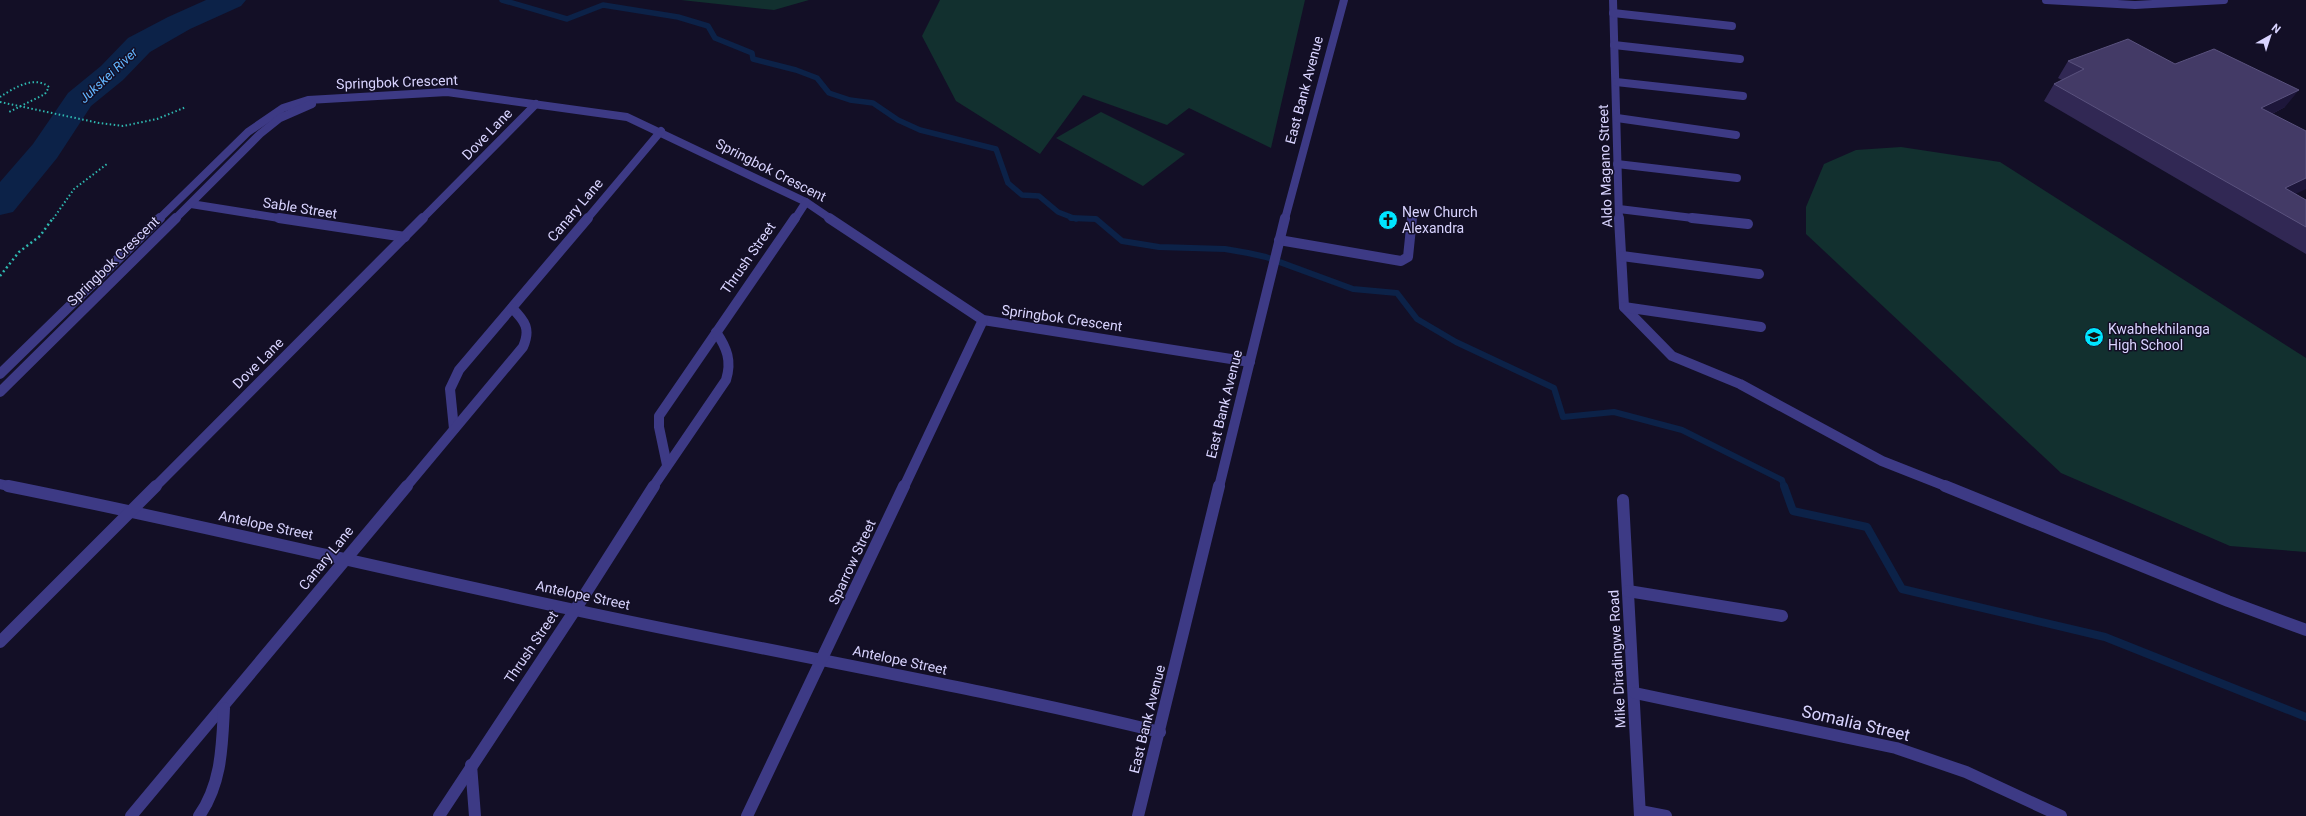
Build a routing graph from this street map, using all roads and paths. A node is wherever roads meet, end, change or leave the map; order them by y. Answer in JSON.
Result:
{"nodes":[{"id":1,"x":1344,"y":0,"type":"edge"},
{"id":2,"x":1613,"y":0,"type":"edge"},
{"id":3,"x":2046,"y":0,"type":"edge"},
{"id":4,"x":2224,"y":0,"type":"edge"},
{"id":5,"x":2087,"y":2,"type":"edge"},
{"id":6,"x":2183,"y":2,"type":"edge"},
{"id":7,"x":1613,"y":13,"type":"junction"},
{"id":8,"x":1732,"y":26,"type":"dead end"},
{"id":9,"x":1614,"y":45,"type":"junction"},
{"id":10,"x":1740,"y":60,"type":"dead end"},
{"id":11,"x":1616,"y":82,"type":"junction"},
{"id":12,"x":1743,"y":96,"type":"dead end"},
{"id":13,"x":0,"y":97,"type":"edge"},
{"id":14,"x":325,"y":99,"type":"junction"},
{"id":15,"x":0,"y":102,"type":"edge"},
{"id":16,"x":536,"y":104,"type":"junction"},
{"id":17,"x":186,"y":107,"type":"dead end"},
{"id":18,"x":8,"y":112,"type":"dead end"},
{"id":19,"x":1616,"y":118,"type":"junction"},
{"id":20,"x":661,"y":131,"type":"junction"},
{"id":21,"x":1736,"y":135,"type":"dead end"},
{"id":22,"x":107,"y":164,"type":"dead end"},
{"id":23,"x":1617,"y":164,"type":"junction"},
{"id":24,"x":1737,"y":178,"type":"dead end"},
{"id":25,"x":806,"y":202,"type":"junction"},
{"id":26,"x":191,"y":204,"type":"junction"},
{"id":27,"x":1619,"y":209,"type":"junction"},
{"id":28,"x":1413,"y":213,"type":"dead end"},
{"id":29,"x":1748,"y":224,"type":"dead end"},
{"id":30,"x":405,"y":237,"type":"junction"},
{"id":31,"x":1278,"y":245,"type":"junction"},
{"id":32,"x":1622,"y":256,"type":"junction"},
{"id":33,"x":1759,"y":274,"type":"dead end"},
{"id":34,"x":0,"y":276,"type":"edge"},
{"id":35,"x":1624,"y":307,"type":"junction"},
{"id":36,"x":512,"y":308,"type":"junction"},
{"id":37,"x":983,"y":320,"type":"junction"},
{"id":38,"x":1761,"y":326,"type":"dead end"},
{"id":39,"x":716,"y":332,"type":"junction"},
{"id":40,"x":1250,"y":362,"type":"junction"},
{"id":41,"x":0,"y":374,"type":"edge"},
{"id":42,"x":0,"y":392,"type":"edge"},
{"id":43,"x":454,"y":429,"type":"junction"},
{"id":44,"x":667,"y":465,"type":"junction"},
{"id":45,"x":0,"y":484,"type":"edge"},
{"id":46,"x":1623,"y":500,"type":"dead end"},
{"id":47,"x":130,"y":510,"type":"junction"},
{"id":48,"x":345,"y":557,"type":"junction"},
{"id":49,"x":1628,"y":591,"type":"junction"},
{"id":50,"x":575,"y":610,"type":"junction"},
{"id":51,"x":1782,"y":616,"type":"dead end"},
{"id":52,"x":2306,"y":630,"type":"edge"},
{"id":53,"x":0,"y":642,"type":"edge"},
{"id":54,"x":822,"y":660,"type":"junction"},
{"id":55,"x":1635,"y":693,"type":"junction"},
{"id":56,"x":224,"y":708,"type":"junction"},
{"id":57,"x":1160,"y":732,"type":"junction"},
{"id":58,"x":471,"y":764,"type":"junction"},
{"id":59,"x":1640,"y":814,"type":"edge"},
{"id":60,"x":132,"y":816,"type":"edge"},
{"id":61,"x":199,"y":816,"type":"edge"},
{"id":62,"x":438,"y":816,"type":"edge"},
{"id":63,"x":475,"y":816,"type":"edge"},
{"id":64,"x":747,"y":816,"type":"edge"},
{"id":65,"x":1138,"y":816,"type":"edge"},
{"id":66,"x":1666,"y":816,"type":"edge"},
{"id":67,"x":2060,"y":816,"type":"edge"}],
"edges":[{"from":1,"to":31,"type":"street","name":"East Bank Avenue"},
{"from":2,"to":7,"type":"street","name":"Aldo Magano Street"},
{"from":3,"to":5,"type":"street"},
{"from":4,"to":6,"type":"street"},
{"from":5,"to":6,"type":"street"},
{"from":7,"to":8,"type":"street"},
{"from":7,"to":9,"type":"street","name":"Aldo Magano Street"},
{"from":9,"to":10,"type":"street"},
{"from":9,"to":11,"type":"street","name":"Aldo Magano Street"},
{"from":11,"to":12,"type":"street"},
{"from":11,"to":19,"type":"street","name":"Aldo Magano Street"},
{"from":13,"to":18,"type":"path"},
{"from":14,"to":16,"type":"street","name":"Springbok Crescent"},
{"from":14,"to":26,"type":"street","name":"Springbok Crescent"},
{"from":14,"to":41,"type":"street","name":"Springbok Crescent"},
{"from":15,"to":17,"type":"path"},
{"from":16,"to":20,"type":"street","name":"Springbok Crescent"},
{"from":16,"to":30,"type":"street","name":"Dove Lane"},
{"from":19,"to":21,"type":"street"},
{"from":19,"to":23,"type":"street","name":"Aldo Magano Street"},
{"from":20,"to":25,"type":"street","name":"Springbok Crescent"},
{"from":20,"to":36,"type":"street","name":"Canary Lane"},
{"from":22,"to":34,"type":"path"},
{"from":23,"to":24,"type":"street"},
{"from":23,"to":27,"type":"street","name":"Aldo Magano Street"},
{"from":25,"to":37,"type":"street","name":"Springbok Crescent"},
{"from":25,"to":39,"type":"street","name":"Thrush Street"},
{"from":26,"to":30,"type":"street","name":"Sable Street"},
{"from":26,"to":42,"type":"street","name":"Springbok Crescent"},
{"from":27,"to":29,"type":"street"},
{"from":27,"to":32,"type":"street","name":"Aldo Magano Street"},
{"from":28,"to":31,"type":"street"},
{"from":30,"to":47,"type":"street","name":"Dove Lane"},
{"from":31,"to":40,"type":"street","name":"East Bank Avenue"},
{"from":32,"to":33,"type":"street"},
{"from":32,"to":35,"type":"street","name":"Aldo Magano Street"},
{"from":35,"to":38,"type":"street"},
{"from":35,"to":52,"type":"street"},
{"from":36,"to":43,"type":"street","name":"Canary Lane"},
{"from":36,"to":43,"type":"street","name":"Canary Lane"},
{"from":37,"to":40,"type":"street","name":"Springbok Crescent"},
{"from":37,"to":54,"type":"street","name":"Sparrow Street"},
{"from":39,"to":44,"type":"street","name":"Thrush Street"},
{"from":39,"to":44,"type":"street","name":"Thrush Street"},
{"from":40,"to":57,"type":"street","name":"East Bank Avenue"},
{"from":43,"to":48,"type":"street","name":"Canary Lane"},
{"from":44,"to":50,"type":"street","name":"Thrush Street"},
{"from":45,"to":47,"type":"street","name":"Antelope Street"},
{"from":46,"to":49,"type":"street","name":"Mike Diradingwe Road"},
{"from":47,"to":48,"type":"street","name":"Antelope Street"},
{"from":47,"to":53,"type":"street","name":"Dove Lane"},
{"from":48,"to":50,"type":"street","name":"Antelope Street"},
{"from":48,"to":56,"type":"street","name":"Canary Lane"},
{"from":49,"to":51,"type":"street"},
{"from":49,"to":55,"type":"street","name":"Mike Diradingwe Road"},
{"from":50,"to":54,"type":"street","name":"Antelope Street"},
{"from":50,"to":58,"type":"street","name":"Thrush Street"},
{"from":54,"to":57,"type":"street","name":"Antelope Street"},
{"from":54,"to":64,"type":"street","name":"Sparrow Street"},
{"from":55,"to":59,"type":"street","name":"Mike Diradingwe Road"},
{"from":55,"to":67,"type":"street","name":"Somalia Street"},
{"from":56,"to":60,"type":"street","name":"Canary Lane"},
{"from":56,"to":61,"type":"street"},
{"from":57,"to":65,"type":"street","name":"East Bank Avenue"},
{"from":58,"to":62,"type":"street","name":"Thrush Street"},
{"from":58,"to":63,"type":"street"},
{"from":59,"to":66,"type":"street"}]}
